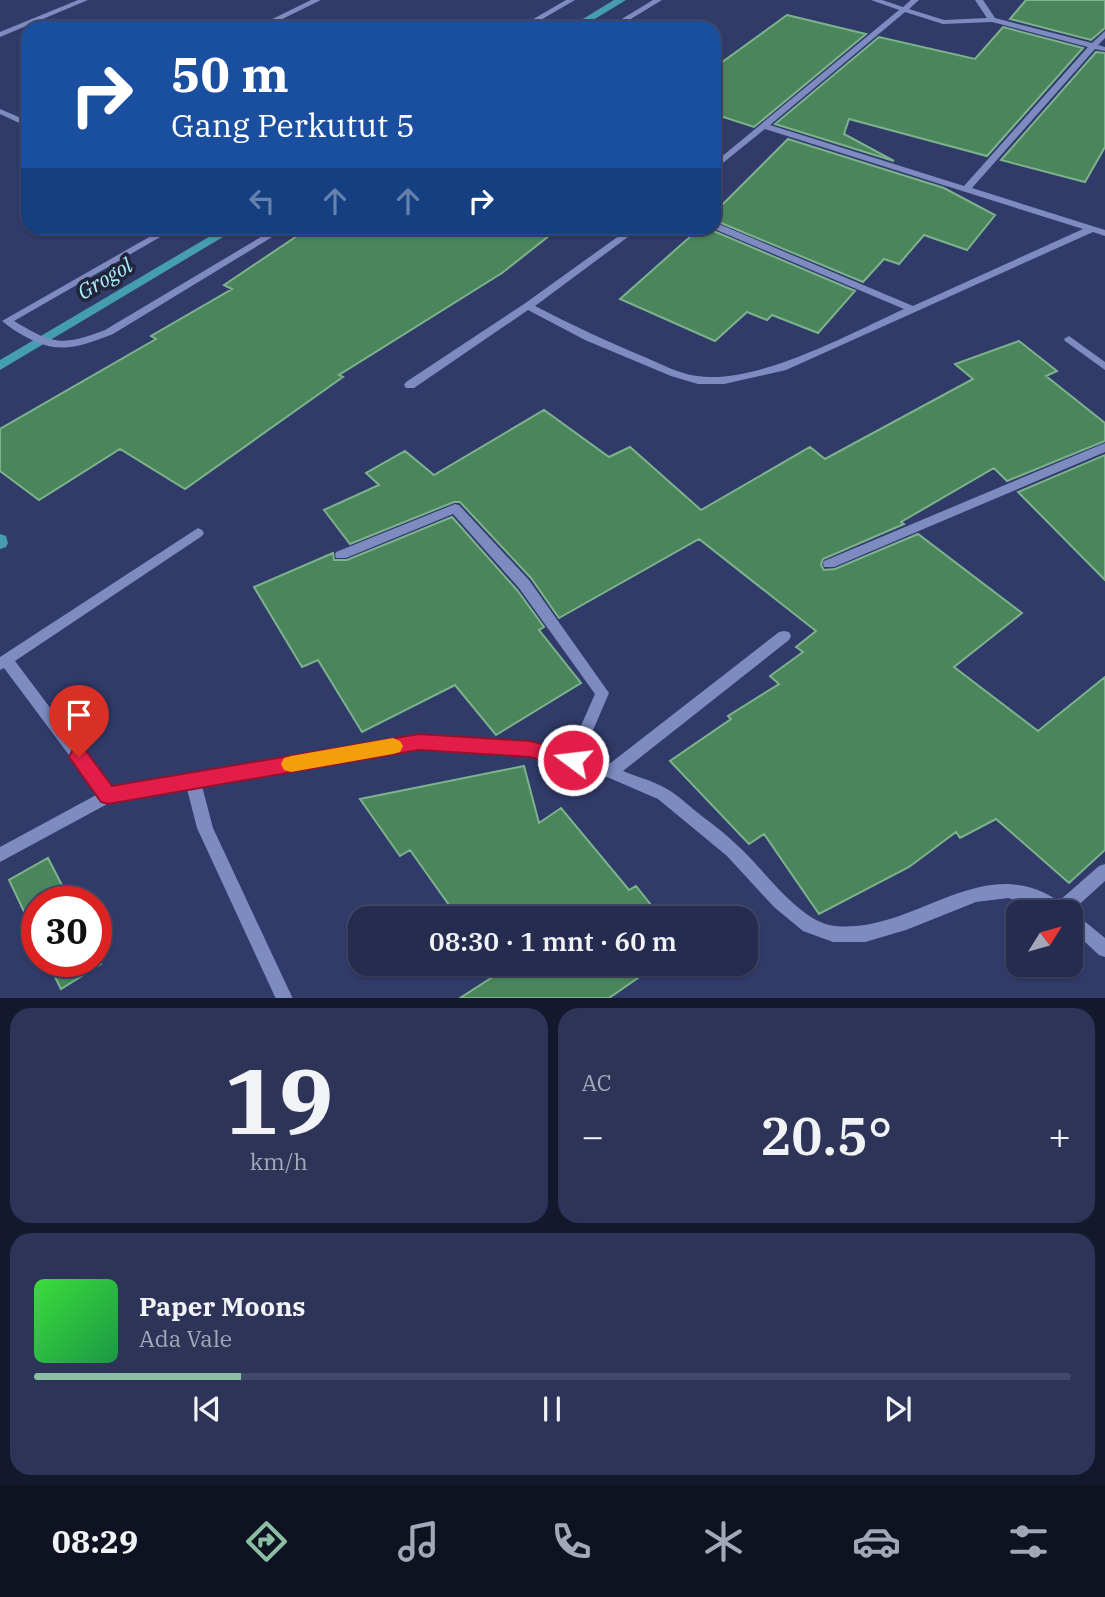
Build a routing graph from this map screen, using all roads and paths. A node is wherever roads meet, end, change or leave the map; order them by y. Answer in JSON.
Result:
{"nodes":[{"id":1,"x":84,"y":0,"type":"edge"},
{"id":2,"x":314,"y":0,"type":"edge"},
{"id":3,"x":571,"y":0,"type":"edge"},
{"id":4,"x":659,"y":0,"type":"edge"},
{"id":5,"x":874,"y":0,"type":"edge"},
{"id":6,"x":915,"y":0,"type":"edge"},
{"id":7,"x":979,"y":0,"type":"edge"},
{"id":8,"x":904,"y":9,"type":"junction"},
{"id":9,"x":992,"y":20,"type":"junction"},
{"id":10,"x":34,"y":21,"type":"edge"},
{"id":11,"x":272,"y":21,"type":"edge"},
{"id":12,"x":534,"y":21,"type":"edge"},
{"id":13,"x":623,"y":21,"type":"edge"},
{"id":14,"x":21,"y":26,"type":"edge"},
{"id":15,"x":1105,"y":33,"type":"edge"},
{"id":16,"x":0,"y":35,"type":"edge"},
{"id":17,"x":1093,"y":46,"type":"junction"},
{"id":18,"x":1105,"y":49,"type":"edge"},
{"id":19,"x":0,"y":111,"type":"edge"},
{"id":20,"x":21,"y":121,"type":"edge"},
{"id":21,"x":765,"y":126,"type":"junction"},
{"id":22,"x":721,"y":161,"type":"edge"},
{"id":23,"x":966,"y":189,"type":"junction"},
{"id":24,"x":721,"y":228,"type":"edge"},
{"id":25,"x":1092,"y":229,"type":"junction"},
{"id":26,"x":1105,"y":233,"type":"edge"},
{"id":27,"x":158,"y":235,"type":"edge"},
{"id":28,"x":270,"y":235,"type":"edge"},
{"id":29,"x":625,"y":235,"type":"edge"},
{"id":30,"x":528,"y":306,"type":"junction"},
{"id":31,"x":912,"y":309,"type":"junction"},
{"id":32,"x":3,"y":319,"type":"edge"},
{"id":33,"x":1069,"y":339,"type":"dead end"},
{"id":34,"x":1105,"y":367,"type":"edge"},
{"id":35,"x":410,"y":385,"type":"dead end"},
{"id":36,"x":1105,"y":447,"type":"edge"},
{"id":37,"x":198,"y":533,"type":"dead end"},
{"id":38,"x":341,"y":555,"type":"dead end"},
{"id":39,"x":829,"y":564,"type":"dead end"},
{"id":40,"x":784,"y":636,"type":"dead end"},
{"id":41,"x":3,"y":662,"type":"edge"},
{"id":42,"x":573,"y":760,"type":"junction"},
{"id":43,"x":610,"y":772,"type":"junction"},
{"id":44,"x":193,"y":781,"type":"junction"},
{"id":45,"x":108,"y":796,"type":"junction"},
{"id":46,"x":0,"y":855,"type":"edge"},
{"id":47,"x":1105,"y":871,"type":"edge"},
{"id":48,"x":1044,"y":900,"type":"edge"},
{"id":49,"x":1073,"y":900,"type":"edge"},
{"id":50,"x":1083,"y":926,"type":"edge"},
{"id":51,"x":1105,"y":949,"type":"edge"},
{"id":52,"x":285,"y":998,"type":"edge"}],
"edges":[{"from":1,"to":10,"type":"street"},
{"from":2,"to":11,"type":"street"},
{"from":3,"to":12,"type":"street"},
{"from":4,"to":13,"type":"street"},
{"from":5,"to":8,"type":"street"},
{"from":6,"to":8,"type":"street"},
{"from":7,"to":9,"type":"street"},
{"from":8,"to":9,"type":"street"},
{"from":8,"to":21,"type":"street"},
{"from":9,"to":17,"type":"street"},
{"from":14,"to":16,"type":"street"},
{"from":15,"to":17,"type":"street"},
{"from":17,"to":18,"type":"street"},
{"from":17,"to":23,"type":"street"},
{"from":19,"to":20,"type":"street"},
{"from":21,"to":22,"type":"street"},
{"from":21,"to":23,"type":"street"},
{"from":23,"to":25,"type":"street"},
{"from":24,"to":31,"type":"street"},
{"from":25,"to":26,"type":"street"},
{"from":25,"to":31,"type":"street"},
{"from":27,"to":32,"type":"street"},
{"from":28,"to":32,"type":"street"},
{"from":29,"to":30,"type":"street"},
{"from":30,"to":31,"type":"street"},
{"from":30,"to":35,"type":"street"},
{"from":33,"to":34,"type":"street"},
{"from":36,"to":39,"type":"street"},
{"from":37,"to":41,"type":"street"},
{"from":38,"to":42,"type":"street"},
{"from":40,"to":43,"type":"street"},
{"from":41,"to":45,"type":"street"},
{"from":42,"to":43,"type":"street"},
{"from":42,"to":44,"type":"street"},
{"from":43,"to":48,"type":"street"},
{"from":44,"to":45,"type":"street"},
{"from":44,"to":52,"type":"street"},
{"from":45,"to":46,"type":"street"},
{"from":47,"to":49,"type":"street"},
{"from":50,"to":51,"type":"street"}]}
